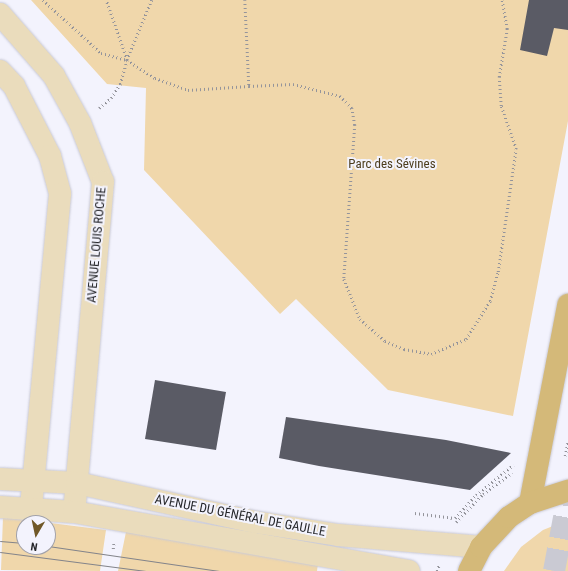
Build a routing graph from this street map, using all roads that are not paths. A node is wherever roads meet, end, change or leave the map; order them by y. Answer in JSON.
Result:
{"nodes":[{"id":1,"x":0,"y":14,"type":"edge"},
{"id":2,"x":0,"y":70,"type":"edge"},
{"id":3,"x":568,"y":305,"type":"edge"},
{"id":4,"x":33,"y":478,"type":"junction"},
{"id":5,"x":0,"y":479,"type":"edge"},
{"id":6,"x":77,"y":483,"type":"junction"},
{"id":7,"x":568,"y":491,"type":"edge"},
{"id":8,"x":530,"y":503,"type":"junction"},
{"id":9,"x":0,"y":507,"type":"edge"},
{"id":10,"x":31,"y":508,"type":"junction"},
{"id":11,"x":74,"y":512,"type":"junction"},
{"id":12,"x":481,"y":547,"type":"junction"},
{"id":13,"x":409,"y":571,"type":"edge"},
{"id":14,"x":469,"y":571,"type":"edge"}],
"edges":[{"from":1,"to":6,"type":"main road","name":"AVENUE LOUIS ROCHE"},
{"from":2,"to":4,"type":"main road"},
{"from":3,"to":8,"type":"main road"},
{"from":4,"to":5,"type":"main road","name":"AVENUE DU GÉNÉRAL DE GAULLE"},
{"from":4,"to":6,"type":"main road","name":"AVENUE DU GÉNÉRAL DE GAULLE"},
{"from":4,"to":10,"type":"main road"},
{"from":6,"to":11,"type":"main road","name":"AVENUE LOUIS ROCHE"},
{"from":6,"to":12,"type":"main road","name":"AVENUE DU GÉNÉRAL DE GAULLE"},
{"from":7,"to":8,"type":"main road"},
{"from":8,"to":12,"type":"main road"},
{"from":9,"to":10,"type":"main road","name":"AVENUE DU GÉNÉRAL DE GAULLE"},
{"from":10,"to":11,"type":"main road","name":"AVENUE DU GÉNÉRAL DE GAULLE"},
{"from":11,"to":13,"type":"main road","name":"AVENUE DU GÉNÉRAL DE GAULLE"},
{"from":12,"to":14,"type":"main road"}]}
